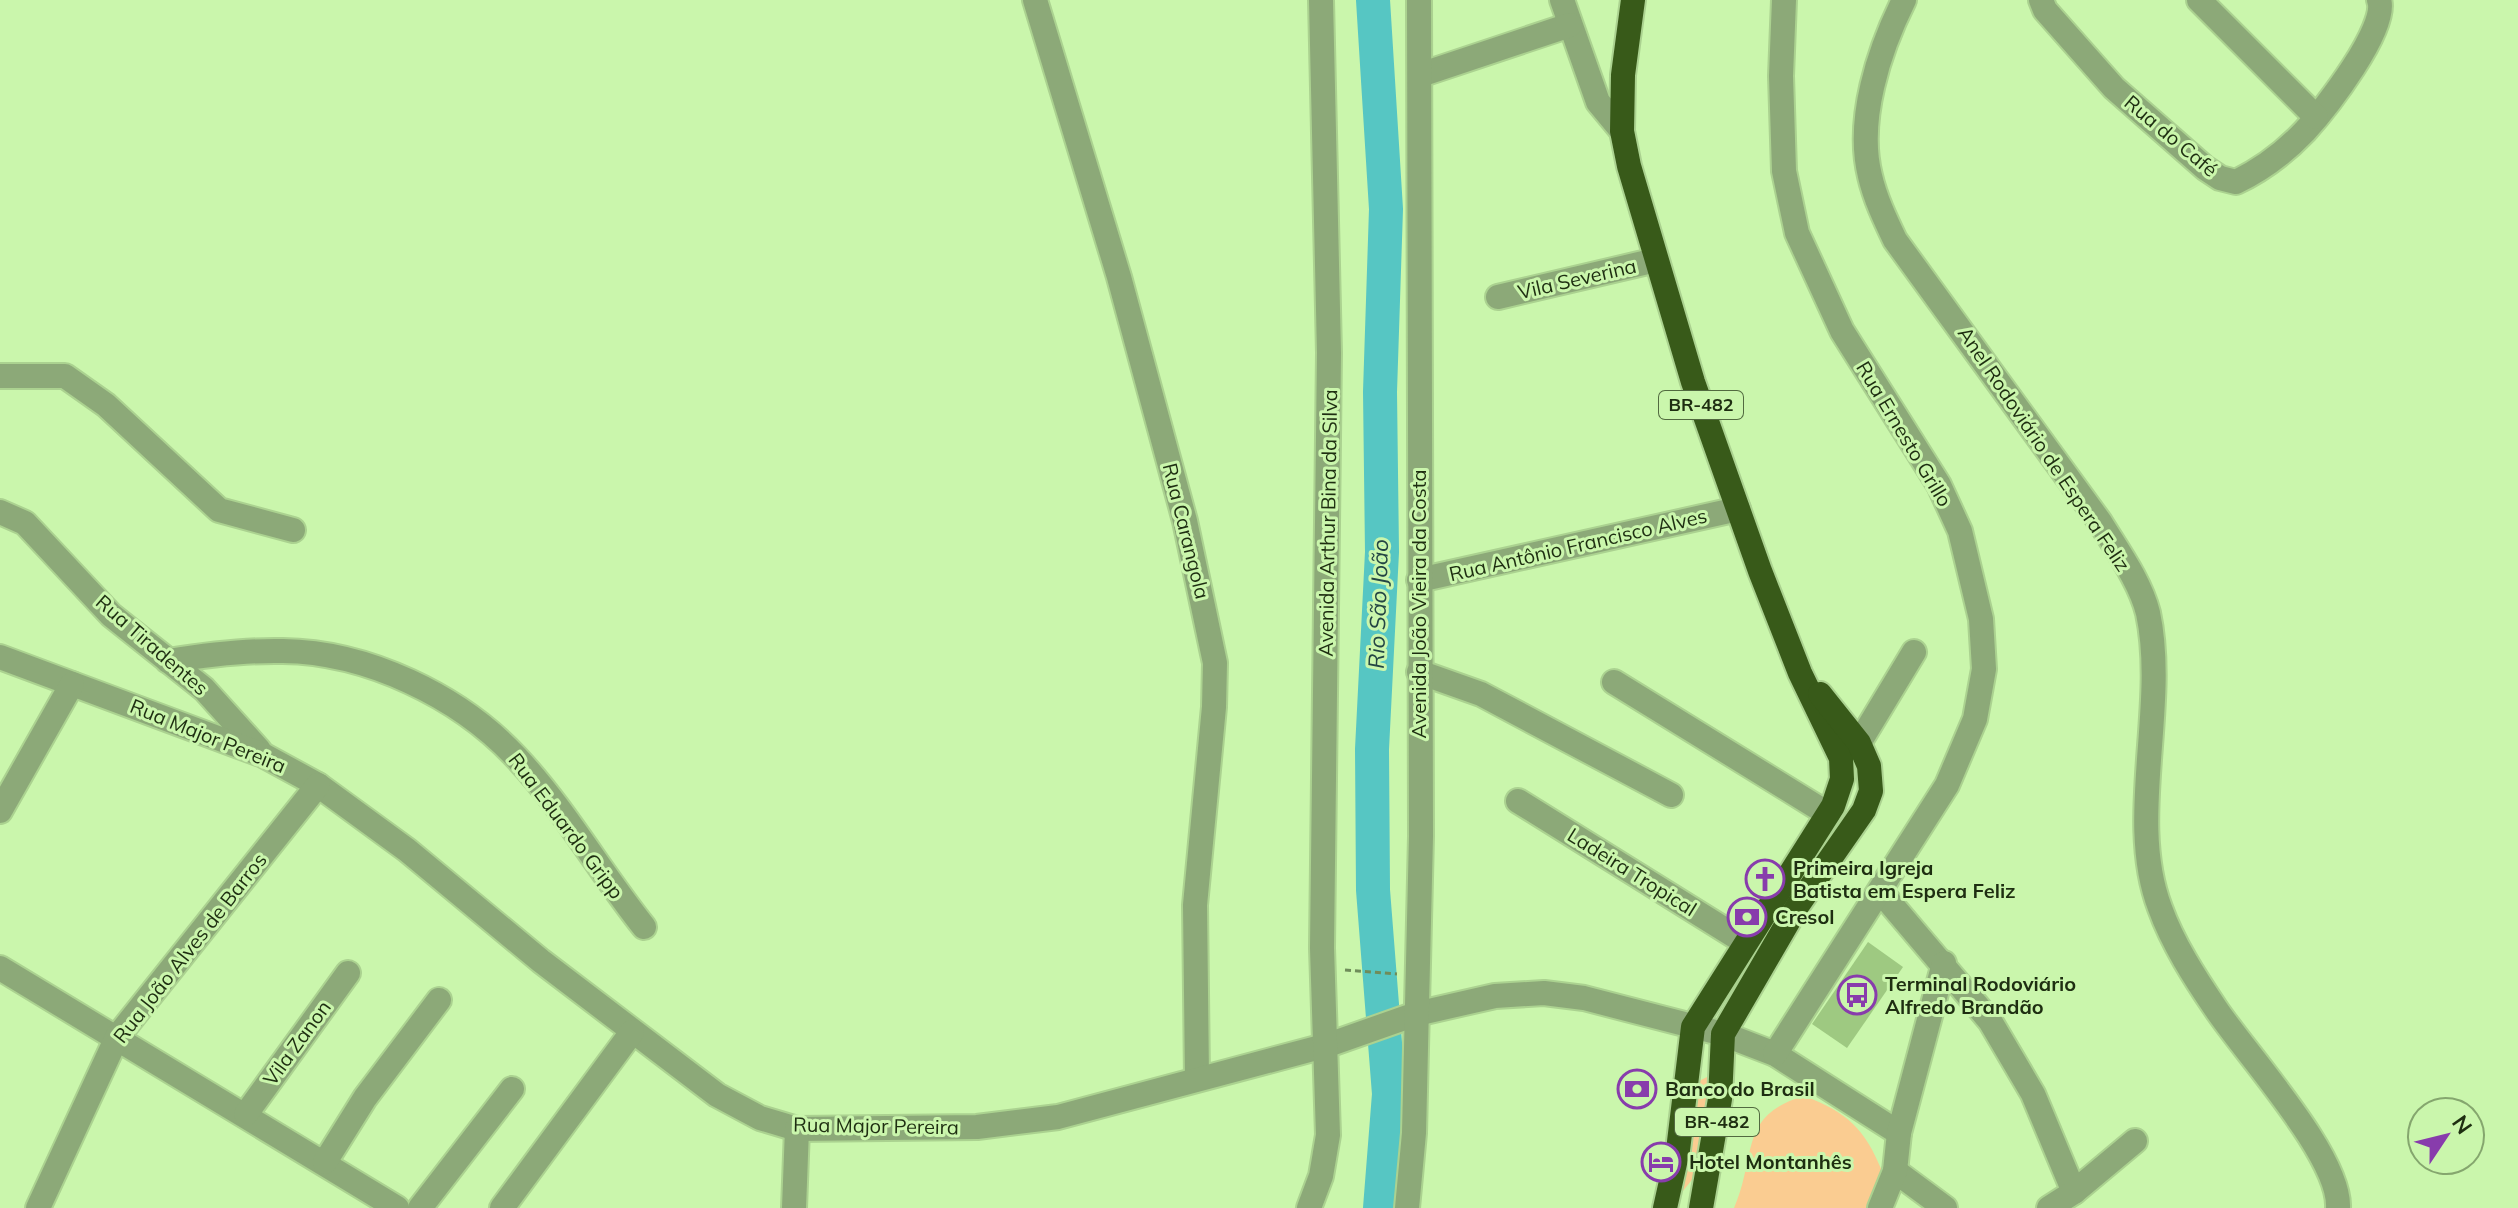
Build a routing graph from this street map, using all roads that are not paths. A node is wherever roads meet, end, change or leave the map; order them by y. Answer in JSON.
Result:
{"nodes":[{"id":1,"x":1035,"y":0,"type":"edge"},
{"id":2,"x":1321,"y":0,"type":"edge"},
{"id":3,"x":1419,"y":0,"type":"edge"},
{"id":4,"x":1562,"y":0,"type":"edge"},
{"id":5,"x":1633,"y":0,"type":"edge"},
{"id":6,"x":1784,"y":0,"type":"edge"},
{"id":7,"x":1904,"y":0,"type":"edge"},
{"id":8,"x":2199,"y":0,"type":"edge"},
{"id":9,"x":2379,"y":0,"type":"edge"},
{"id":10,"x":2043,"y":5,"type":"edge"},
{"id":11,"x":1570,"y":25,"type":"junction"},
{"id":12,"x":1420,"y":75,"type":"junction"},
{"id":13,"x":2316,"y":117,"type":"junction"},
{"id":14,"x":1622,"y":131,"type":"junction"},
{"id":15,"x":1656,"y":260,"type":"junction"},
{"id":16,"x":1498,"y":297,"type":"dead end"},
{"id":17,"x":0,"y":376,"type":"edge"},
{"id":18,"x":1738,"y":509,"type":"junction"},
{"id":19,"x":0,"y":512,"type":"edge"},
{"id":20,"x":293,"y":530,"type":"dead end"},
{"id":21,"x":1419,"y":580,"type":"junction"},
{"id":22,"x":1914,"y":652,"type":"dead end"},
{"id":23,"x":0,"y":657,"type":"edge"},
{"id":24,"x":168,"y":661,"type":"junction"},
{"id":25,"x":1419,"y":672,"type":"junction"},
{"id":26,"x":1800,"y":673,"type":"junction"},
{"id":27,"x":1614,"y":682,"type":"dead end"},
{"id":28,"x":72,"y":684,"type":"junction"},
{"id":29,"x":1859,"y":743,"type":"junction"},
{"id":30,"x":263,"y":755,"type":"junction"},
{"id":31,"x":318,"y":785,"type":"junction"},
{"id":32,"x":1671,"y":795,"type":"dead end"},
{"id":33,"x":1518,"y":801,"type":"dead end"},
{"id":34,"x":0,"y":811,"type":"edge"},
{"id":35,"x":1828,"y":814,"type":"junction"},
{"id":36,"x":1880,"y":891,"type":"junction"},
{"id":37,"x":644,"y":927,"type":"dead end"},
{"id":38,"x":1746,"y":943,"type":"junction"},
{"id":39,"x":1944,"y":963,"type":"junction"},
{"id":40,"x":0,"y":968,"type":"edge"},
{"id":41,"x":348,"y":973,"type":"dead end"},
{"id":42,"x":439,"y":1000,"type":"dead end"},
{"id":43,"x":1410,"y":1016,"type":"junction"},
{"id":44,"x":1693,"y":1027,"type":"junction"},
{"id":45,"x":632,"y":1032,"type":"junction"},
{"id":46,"x":1723,"y":1034,"type":"junction"},
{"id":47,"x":117,"y":1037,"type":"junction"},
{"id":48,"x":1328,"y":1045,"type":"junction"},
{"id":49,"x":1775,"y":1054,"type":"junction"},
{"id":50,"x":1197,"y":1079,"type":"junction"},
{"id":51,"x":512,"y":1089,"type":"dead end"},
{"id":52,"x":246,"y":1114,"type":"junction"},
{"id":53,"x":797,"y":1129,"type":"junction"},
{"id":54,"x":1899,"y":1133,"type":"junction"},
{"id":55,"x":2135,"y":1141,"type":"dead end"},
{"id":56,"x":325,"y":1162,"type":"junction"},
{"id":57,"x":1895,"y":1171,"type":"junction"},
{"id":58,"x":2074,"y":1192,"type":"junction"},
{"id":59,"x":38,"y":1208,"type":"edge"},
{"id":60,"x":397,"y":1208,"type":"edge"},
{"id":61,"x":420,"y":1208,"type":"edge"},
{"id":62,"x":502,"y":1208,"type":"edge"},
{"id":63,"x":794,"y":1208,"type":"edge"},
{"id":64,"x":1309,"y":1208,"type":"edge"},
{"id":65,"x":1407,"y":1208,"type":"edge"},
{"id":66,"x":1665,"y":1208,"type":"edge"},
{"id":67,"x":1701,"y":1208,"type":"edge"},
{"id":68,"x":1880,"y":1208,"type":"edge"},
{"id":69,"x":1945,"y":1208,"type":"edge"},
{"id":70,"x":2049,"y":1208,"type":"edge"},
{"id":71,"x":2338,"y":1208,"type":"edge"}],
"edges":[{"from":1,"to":50,"type":"street","name":"Rua Carangola"},
{"from":2,"to":48,"type":"street","name":"Avenida Arthur Bina da Silva"},
{"from":3,"to":12,"type":"street","name":"Avenida João Vieira da Costa"},
{"from":4,"to":11,"type":"street"},
{"from":5,"to":14,"type":"highway","number":"BR-482"},
{"from":6,"to":36,"type":"street","name":"Rua Ernesto Grillo"},
{"from":7,"to":71,"type":"street","name":"Anel Rodoviário de Espera Feliz"},
{"from":8,"to":13,"type":"street"},
{"from":9,"to":13,"type":"street","name":"Rua do Café"},
{"from":10,"to":13,"type":"street","name":"Rua do Café"},
{"from":11,"to":12,"type":"street"},
{"from":11,"to":14,"type":"street"},
{"from":12,"to":21,"type":"street","name":"Avenida João Vieira da Costa"},
{"from":14,"to":15,"type":"highway","number":"BR-482"},
{"from":15,"to":16,"type":"street","name":"Vila Severina"},
{"from":15,"to":18,"type":"highway","number":"BR-482"},
{"from":17,"to":20,"type":"street"},
{"from":18,"to":21,"type":"street","name":"Rua Antônio Francisco Alves"},
{"from":18,"to":26,"type":"highway","number":"BR-482"},
{"from":19,"to":24,"type":"street","name":"Rua Tiradentes"},
{"from":21,"to":25,"type":"street","name":"Avenida João Vieira da Costa"},
{"from":22,"to":29,"type":"street"},
{"from":23,"to":28,"type":"street","name":"Rua Major Pereira"},
{"from":24,"to":30,"type":"street","name":"Rua Tiradentes"},
{"from":24,"to":37,"type":"street","name":"Rua Eduardo Gripp"},
{"from":25,"to":32,"type":"street"},
{"from":25,"to":43,"type":"street","name":"Avenida João Vieira da Costa"},
{"from":26,"to":29,"type":"highway","number":"BR-482"},
{"from":26,"to":35,"type":"highway","number":"BR-482"},
{"from":27,"to":35,"type":"street"},
{"from":28,"to":30,"type":"street","name":"Rua Major Pereira"},
{"from":28,"to":34,"type":"street"},
{"from":29,"to":46,"type":"highway","number":"BR-482"},
{"from":30,"to":31,"type":"street","name":"Rua Major Pereira"},
{"from":31,"to":45,"type":"street","name":"Rua Major Pereira"},
{"from":31,"to":47,"type":"street","name":"Rua João Alves de Barros"},
{"from":33,"to":38,"type":"street","name":"Ladeira Tropical"},
{"from":35,"to":38,"type":"highway","number":"BR-482"},
{"from":36,"to":39,"type":"street"},
{"from":36,"to":49,"type":"street","name":"Rua Ernesto Grillo"},
{"from":38,"to":44,"type":"highway","number":"BR-482"},
{"from":39,"to":54,"type":"street"},
{"from":39,"to":58,"type":"street"},
{"from":40,"to":47,"type":"street"},
{"from":41,"to":52,"type":"street","name":"Vila Zanon"},
{"from":42,"to":56,"type":"street"},
{"from":43,"to":44,"type":"street","name":"Rua Major Pereira"},
{"from":43,"to":48,"type":"street","name":"Rua Major Pereira"},
{"from":43,"to":65,"type":"street","name":"Avenida João Vieira da Costa"},
{"from":44,"to":46,"type":"street","name":"Rua Major Pereira"},
{"from":44,"to":66,"type":"highway","number":"BR-482"},
{"from":45,"to":53,"type":"street","name":"Rua Major Pereira"},
{"from":45,"to":62,"type":"street"},
{"from":46,"to":49,"type":"street"},
{"from":46,"to":67,"type":"highway","number":"BR-482"},
{"from":47,"to":52,"type":"street"},
{"from":47,"to":59,"type":"street","name":"Rua João Alves de Barros"},
{"from":48,"to":50,"type":"street","name":"Rua Major Pereira"},
{"from":48,"to":64,"type":"street","name":"Avenida Arthur Bina da Silva"},
{"from":49,"to":54,"type":"street"},
{"from":50,"to":53,"type":"street","name":"Rua Major Pereira"},
{"from":51,"to":61,"type":"street"},
{"from":52,"to":56,"type":"street"},
{"from":53,"to":63,"type":"street"},
{"from":54,"to":57,"type":"street"},
{"from":55,"to":58,"type":"street"},
{"from":56,"to":60,"type":"street"},
{"from":57,"to":68,"type":"street"},
{"from":57,"to":69,"type":"street"},
{"from":58,"to":70,"type":"street"}]}
